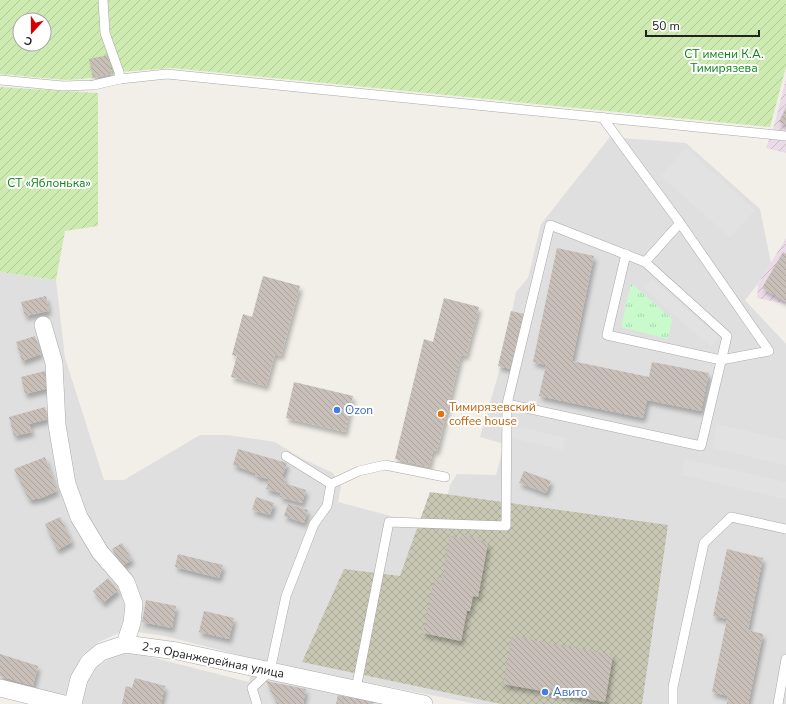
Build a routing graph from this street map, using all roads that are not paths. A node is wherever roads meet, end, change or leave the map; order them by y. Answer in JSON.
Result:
{"nodes":[{"id":1,"x":102,"y":0,"type":"edge"},
{"id":2,"x":120,"y":79,"type":"junction"},
{"id":3,"x":0,"y":80,"type":"edge"},
{"id":4,"x":602,"y":117,"type":"junction"},
{"id":5,"x":786,"y":136,"type":"edge"},
{"id":6,"x":680,"y":223,"type":"junction"},
{"id":7,"x":626,"y":254,"type":"junction"},
{"id":8,"x":645,"y":262,"type":"junction"},
{"id":9,"x":43,"y":325,"type":"dead end"},
{"id":10,"x":721,"y":360,"type":"junction"},
{"id":11,"x":507,"y":404,"type":"junction"},
{"id":12,"x":286,"y":456,"type":"dead end"},
{"id":13,"x":445,"y":477,"type":"dead end"},
{"id":14,"x":331,"y":484,"type":"junction"},
{"id":15,"x":786,"y":529,"type":"edge"},
{"id":16,"x":125,"y":644,"type":"junction"},
{"id":17,"x":786,"y":659,"type":"edge"},
{"id":18,"x":270,"y":671,"type":"junction"},
{"id":19,"x":0,"y":688,"type":"edge"},
{"id":20,"x":356,"y":689,"type":"junction"},
{"id":21,"x":384,"y":700,"type":"edge"},
{"id":22,"x":64,"y":704,"type":"edge"},
{"id":23,"x":73,"y":704,"type":"edge"},
{"id":24,"x":257,"y":704,"type":"edge"},
{"id":25,"x":424,"y":704,"type":"edge"},
{"id":26,"x":673,"y":704,"type":"edge"},
{"id":27,"x":778,"y":704,"type":"edge"}],
"edges":[{"from":1,"to":2,"type":"lane"},
{"from":2,"to":3,"type":"lane"},
{"from":2,"to":4,"type":"lane"},
{"from":4,"to":5,"type":"lane"},
{"from":4,"to":6,"type":"lane"},
{"from":6,"to":8,"type":"lane"},
{"from":6,"to":10,"type":"lane"},
{"from":7,"to":8,"type":"lane"},
{"from":7,"to":10,"type":"lane"},
{"from":7,"to":11,"type":"lane"},
{"from":8,"to":10,"type":"lane"},
{"from":9,"to":16,"type":"street","name":"2-я Оранжерейная улица"},
{"from":10,"to":11,"type":"lane"},
{"from":11,"to":20,"type":"lane"},
{"from":12,"to":14,"type":"lane"},
{"from":13,"to":14,"type":"lane"},
{"from":14,"to":18,"type":"lane"},
{"from":15,"to":26,"type":"lane"},
{"from":16,"to":18,"type":"street","name":"2-я Оранжерейная улица"},
{"from":16,"to":23,"type":"street"},
{"from":17,"to":27,"type":"lane"},
{"from":18,"to":20,"type":"street","name":"2-я Оранжерейная улица"},
{"from":18,"to":24,"type":"lane"},
{"from":19,"to":22,"type":"street"},
{"from":20,"to":21,"type":"street","name":"2-я Оранжерейная улица"},
{"from":21,"to":25,"type":"street","name":"2-я Оранжерейная улица"}]}
